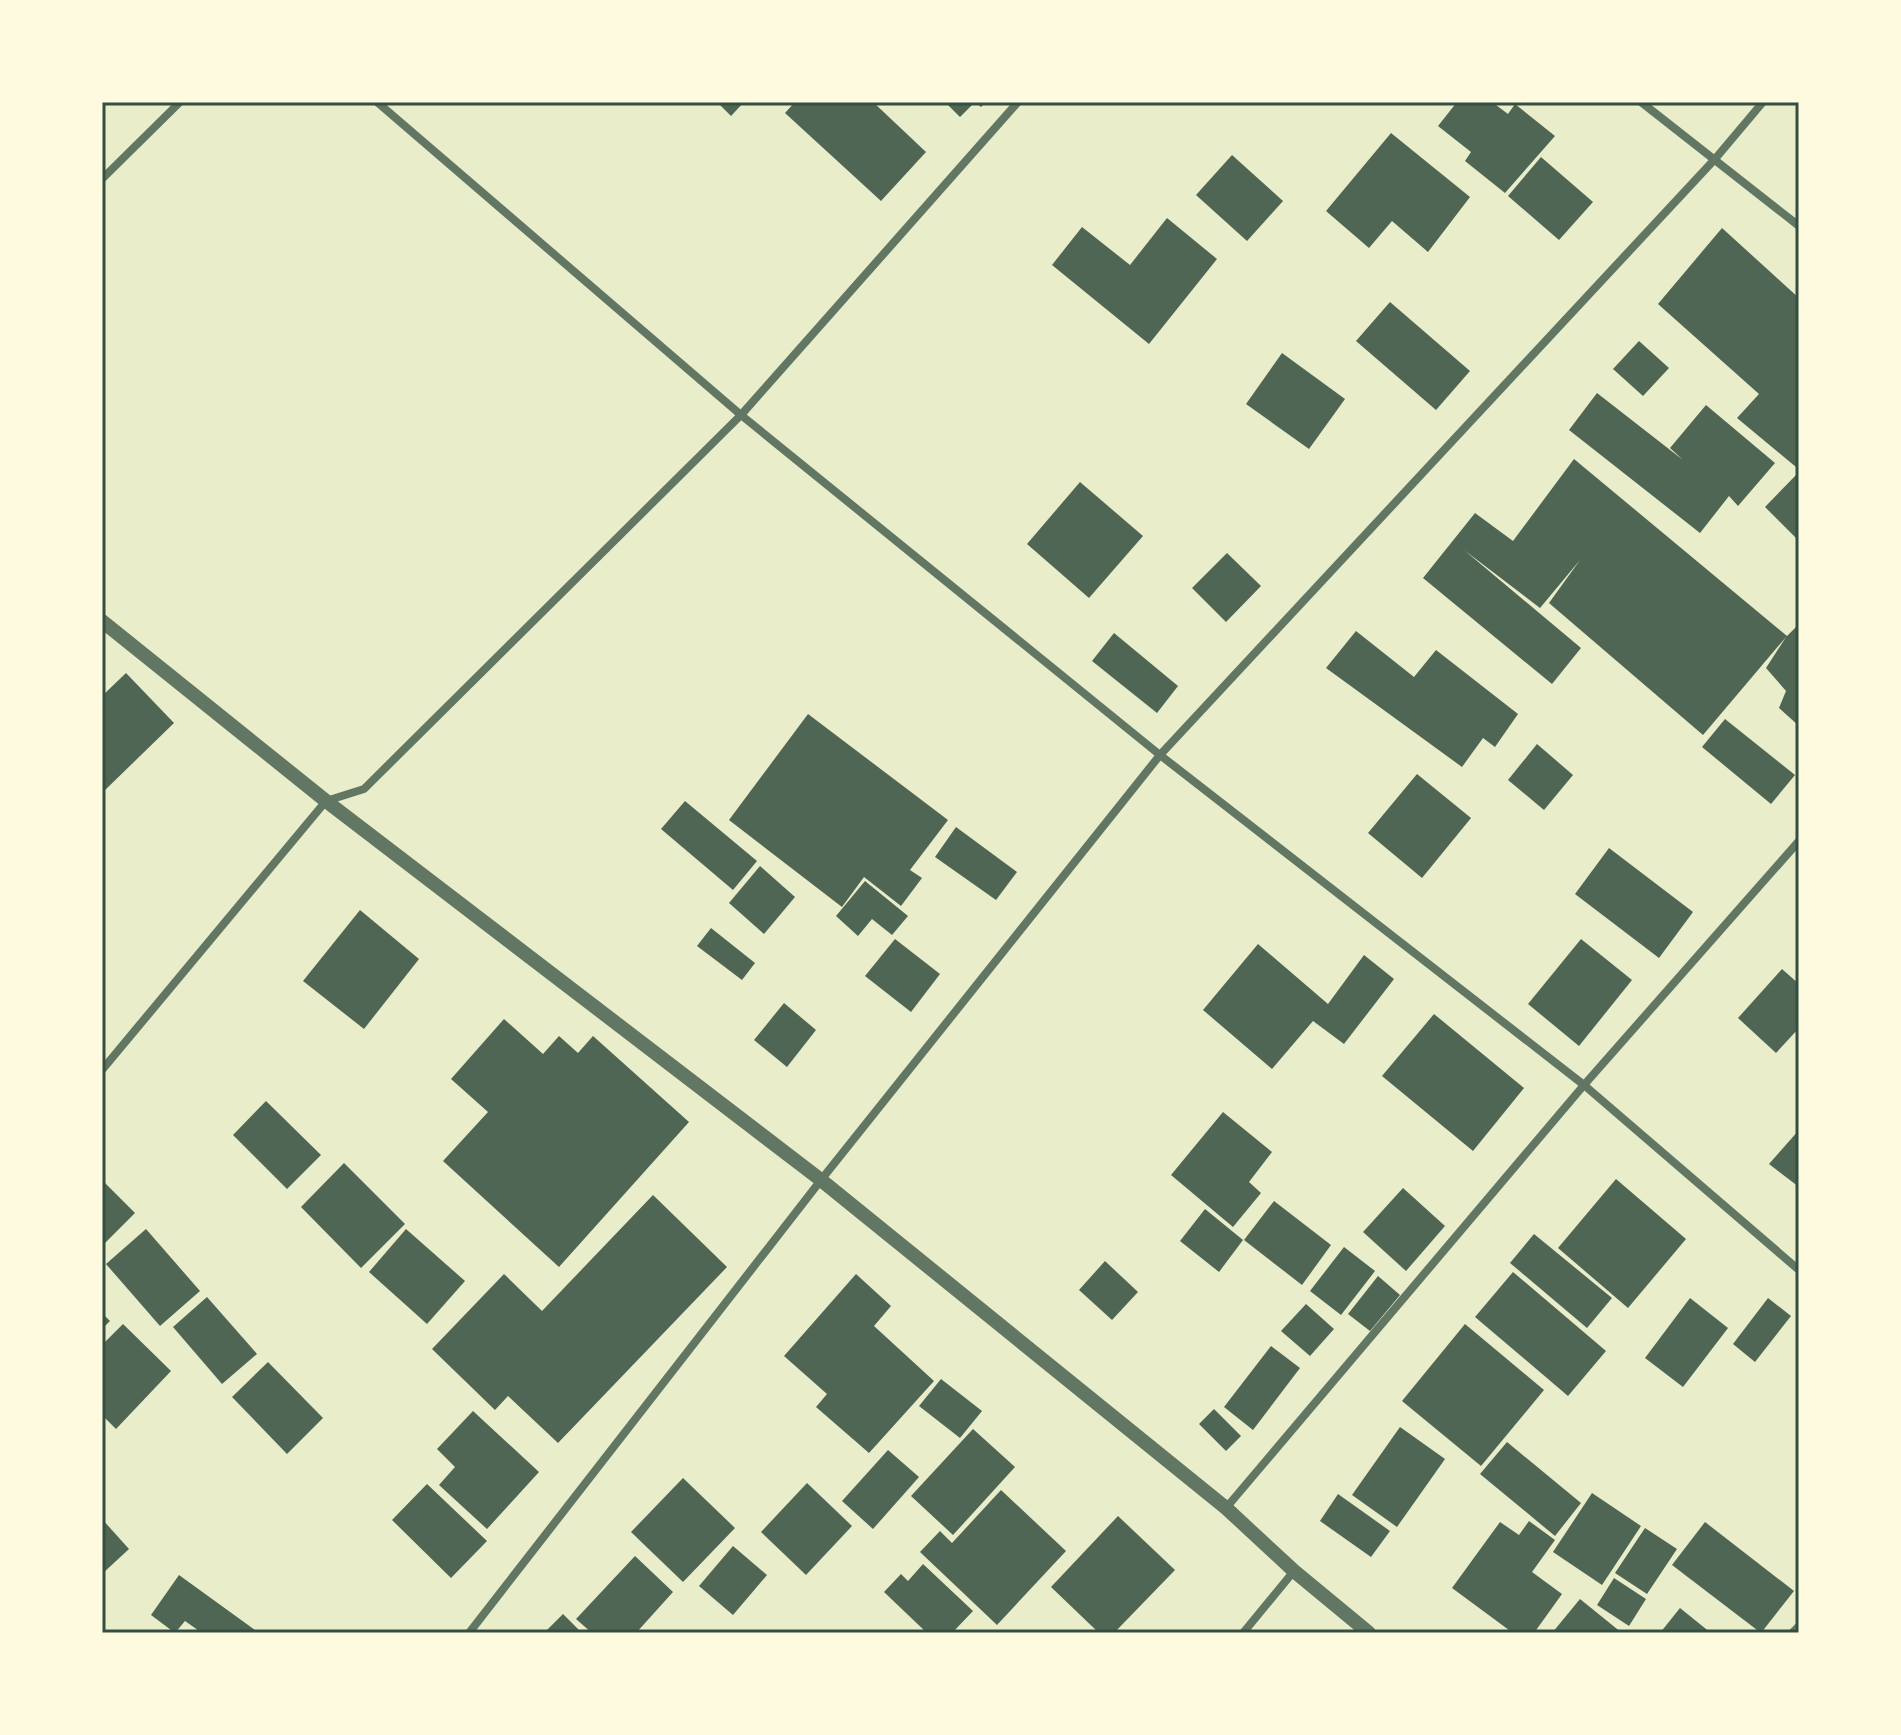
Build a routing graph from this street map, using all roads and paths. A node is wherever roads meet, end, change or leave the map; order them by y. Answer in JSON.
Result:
{"nodes":[{"id":1,"x":180,"y":102,"type":"edge"},
{"id":2,"x":377,"y":102,"type":"edge"},
{"id":3,"x":1018,"y":102,"type":"edge"},
{"id":4,"x":1641,"y":102,"type":"edge"},
{"id":5,"x":1763,"y":102,"type":"edge"},
{"id":6,"x":1715,"y":159,"type":"junction"},
{"id":7,"x":102,"y":179,"type":"edge"},
{"id":8,"x":1799,"y":226,"type":"edge"},
{"id":9,"x":741,"y":415,"type":"junction"},
{"id":10,"x":102,"y":621,"type":"edge"},
{"id":11,"x":1160,"y":755,"type":"junction"},
{"id":12,"x":326,"y":801,"type":"junction"},
{"id":13,"x":1799,"y":841,"type":"edge"},
{"id":14,"x":102,"y":1070,"type":"edge"},
{"id":15,"x":1584,"y":1085,"type":"junction"},
{"id":16,"x":821,"y":1180,"type":"junction"},
{"id":17,"x":1799,"y":1270,"type":"edge"},
{"id":18,"x":1226,"y":1508,"type":"junction"},
{"id":19,"x":1294,"y":1571,"type":"junction"},
{"id":20,"x":1799,"y":1626,"type":"edge"},
{"id":21,"x":469,"y":1633,"type":"edge"},
{"id":22,"x":1243,"y":1633,"type":"edge"},
{"id":23,"x":1369,"y":1633,"type":"edge"},
{"id":24,"x":1792,"y":1633,"type":"edge"}],
"edges":[{"from":1,"to":7,"type":"street"},
{"from":2,"to":9,"type":"street"},
{"from":3,"to":9,"type":"street"},
{"from":4,"to":6,"type":"street"},
{"from":5,"to":6,"type":"street"},
{"from":6,"to":8,"type":"street"},
{"from":6,"to":11,"type":"street"},
{"from":9,"to":11,"type":"street"},
{"from":9,"to":12,"type":"street"},
{"from":10,"to":12,"type":"street"},
{"from":11,"to":15,"type":"street"},
{"from":11,"to":16,"type":"street"},
{"from":12,"to":14,"type":"street"},
{"from":12,"to":16,"type":"street"},
{"from":13,"to":15,"type":"street"},
{"from":15,"to":17,"type":"street"},
{"from":15,"to":18,"type":"street"},
{"from":16,"to":18,"type":"street"},
{"from":16,"to":21,"type":"street"},
{"from":18,"to":19,"type":"street"},
{"from":19,"to":22,"type":"street"},
{"from":19,"to":23,"type":"street"},
{"from":20,"to":24,"type":"street"}]}
